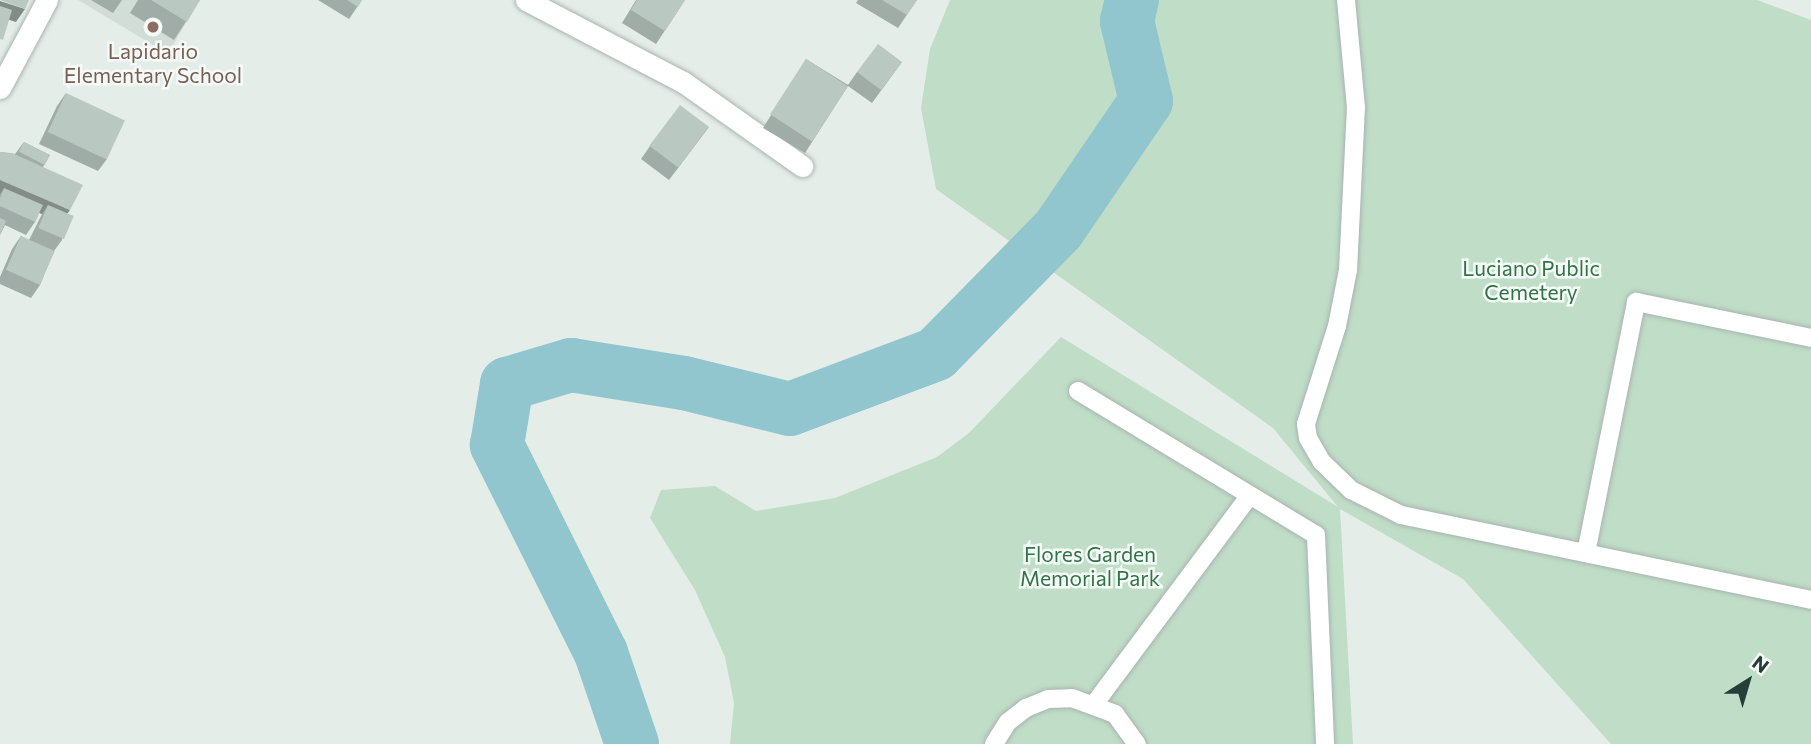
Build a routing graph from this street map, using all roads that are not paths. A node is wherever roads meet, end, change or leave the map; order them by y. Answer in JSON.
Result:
{"nodes":[{"id":1,"x":47,"y":0,"type":"edge"},
{"id":2,"x":526,"y":0,"type":"edge"},
{"id":3,"x":1346,"y":0,"type":"edge"},
{"id":4,"x":0,"y":88,"type":"edge"},
{"id":5,"x":802,"y":166,"type":"dead end"},
{"id":6,"x":1811,"y":338,"type":"edge"},
{"id":7,"x":1078,"y":391,"type":"dead end"},
{"id":8,"x":1250,"y":495,"type":"junction"},
{"id":9,"x":1586,"y":553,"type":"junction"},
{"id":10,"x":1811,"y":600,"type":"edge"},
{"id":11,"x":1095,"y":703,"type":"junction"},
{"id":12,"x":993,"y":744,"type":"edge"},
{"id":13,"x":1138,"y":744,"type":"edge"},
{"id":14,"x":1325,"y":744,"type":"edge"}],
"edges":[{"from":1,"to":4,"type":"street"},
{"from":2,"to":5,"type":"street"},
{"from":3,"to":9,"type":"lane"},
{"from":6,"to":9,"type":"lane"},
{"from":7,"to":8,"type":"lane"},
{"from":8,"to":11,"type":"lane"},
{"from":8,"to":14,"type":"lane"},
{"from":9,"to":10,"type":"lane"},
{"from":11,"to":12,"type":"lane"},
{"from":11,"to":13,"type":"lane"}]}
